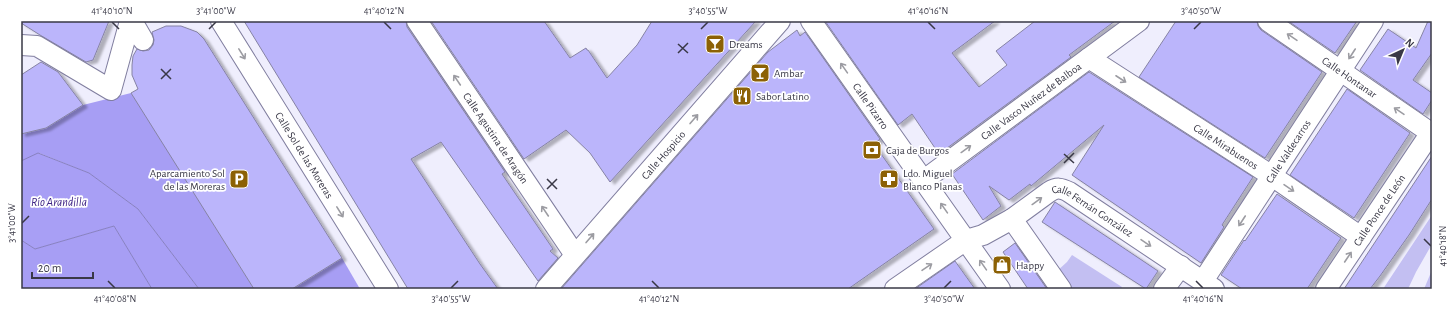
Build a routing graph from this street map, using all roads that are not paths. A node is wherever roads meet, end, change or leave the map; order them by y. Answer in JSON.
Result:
{"nodes":[{"id":1,"x":131,"y":21,"type":"edge"},
{"id":2,"x":221,"y":21,"type":"edge"},
{"id":3,"x":417,"y":21,"type":"edge"},
{"id":4,"x":780,"y":21,"type":"edge"},
{"id":5,"x":811,"y":21,"type":"edge"},
{"id":6,"x":1139,"y":21,"type":"edge"},
{"id":7,"x":1268,"y":21,"type":"edge"},
{"id":8,"x":1374,"y":21,"type":"edge"},
{"id":9,"x":143,"y":40,"type":"dead end"},
{"id":10,"x":21,"y":45,"type":"edge"},
{"id":11,"x":1089,"y":58,"type":"junction"},
{"id":12,"x":1341,"y":71,"type":"junction"},
{"id":13,"x":1432,"y":132,"type":"edge"},
{"id":14,"x":1272,"y":176,"type":"junction"},
{"id":15,"x":924,"y":180,"type":"junction"},
{"id":16,"x":1012,"y":219,"type":"junction"},
{"id":17,"x":1361,"y":237,"type":"junction"},
{"id":18,"x":966,"y":240,"type":"junction"},
{"id":19,"x":575,"y":255,"type":"junction"},
{"id":20,"x":1181,"y":266,"type":"junction"},
{"id":21,"x":1209,"y":285,"type":"edge"},
{"id":22,"x":388,"y":289,"type":"edge"},
{"id":23,"x":546,"y":289,"type":"edge"},
{"id":24,"x":895,"y":289,"type":"edge"},
{"id":25,"x":1000,"y":289,"type":"edge"},
{"id":26,"x":1061,"y":289,"type":"edge"},
{"id":27,"x":1164,"y":289,"type":"edge"},
{"id":28,"x":1326,"y":289,"type":"edge"}],
"edges":[{"from":1,"to":9,"type":"street"},
{"from":1,"to":10,"type":"street"},
{"from":2,"to":22,"type":"street","name":"Calle Sol de las Moreras","one_way":true},
{"from":19,"to":3,"type":"street","name":"Calle Agustina de Aragón","one_way":true},
{"from":19,"to":4,"type":"street","name":"Calle Hospicio","one_way":true},
{"from":15,"to":5,"type":"street","name":"Calle Pizarro","one_way":true},
{"from":6,"to":11,"type":"street","name":"Calle Vasco Nuñez de Balboa"},
{"from":12,"to":7,"type":"street","name":"Calle Hontanar","one_way":true},
{"from":8,"to":12,"type":"street","name":"Calle Valdecarros","one_way":true},
{"from":11,"to":14,"type":"street","name":"Calle Mirabuenos","one_way":true},
{"from":15,"to":11,"type":"street","name":"Calle Vasco Nuñez de Balboa","one_way":true},
{"from":13,"to":12,"type":"street","name":"Calle Hontanar","one_way":true},
{"from":12,"to":14,"type":"street","name":"Calle Valdecarros"},
{"from":13,"to":17,"type":"street","name":"Calle Ponce de León"},
{"from":14,"to":17,"type":"street","name":"Calle Mirabuenos","one_way":true},
{"from":14,"to":21,"type":"street","name":"Calle Valdecarros","one_way":true},
{"from":18,"to":15,"type":"street","name":"Calle Pizarro","one_way":true},
{"from":16,"to":18,"type":"street","name":"Calle Fernán González"},
{"from":16,"to":20,"type":"street","name":"Calle Fernán González","one_way":true},
{"from":16,"to":26,"type":"street"},
{"from":28,"to":17,"type":"street","name":"Calle Ponce de León","one_way":true},
{"from":24,"to":18,"type":"street","name":"Calle Fernán González","one_way":true},
{"from":25,"to":18,"type":"street","name":"Calle Pizarro","one_way":true},
{"from":19,"to":23,"type":"street","name":"Calle Hospicio"},
{"from":20,"to":21,"type":"street","name":"Calle Fernán González"},
{"from":20,"to":27,"type":"street"}]}
